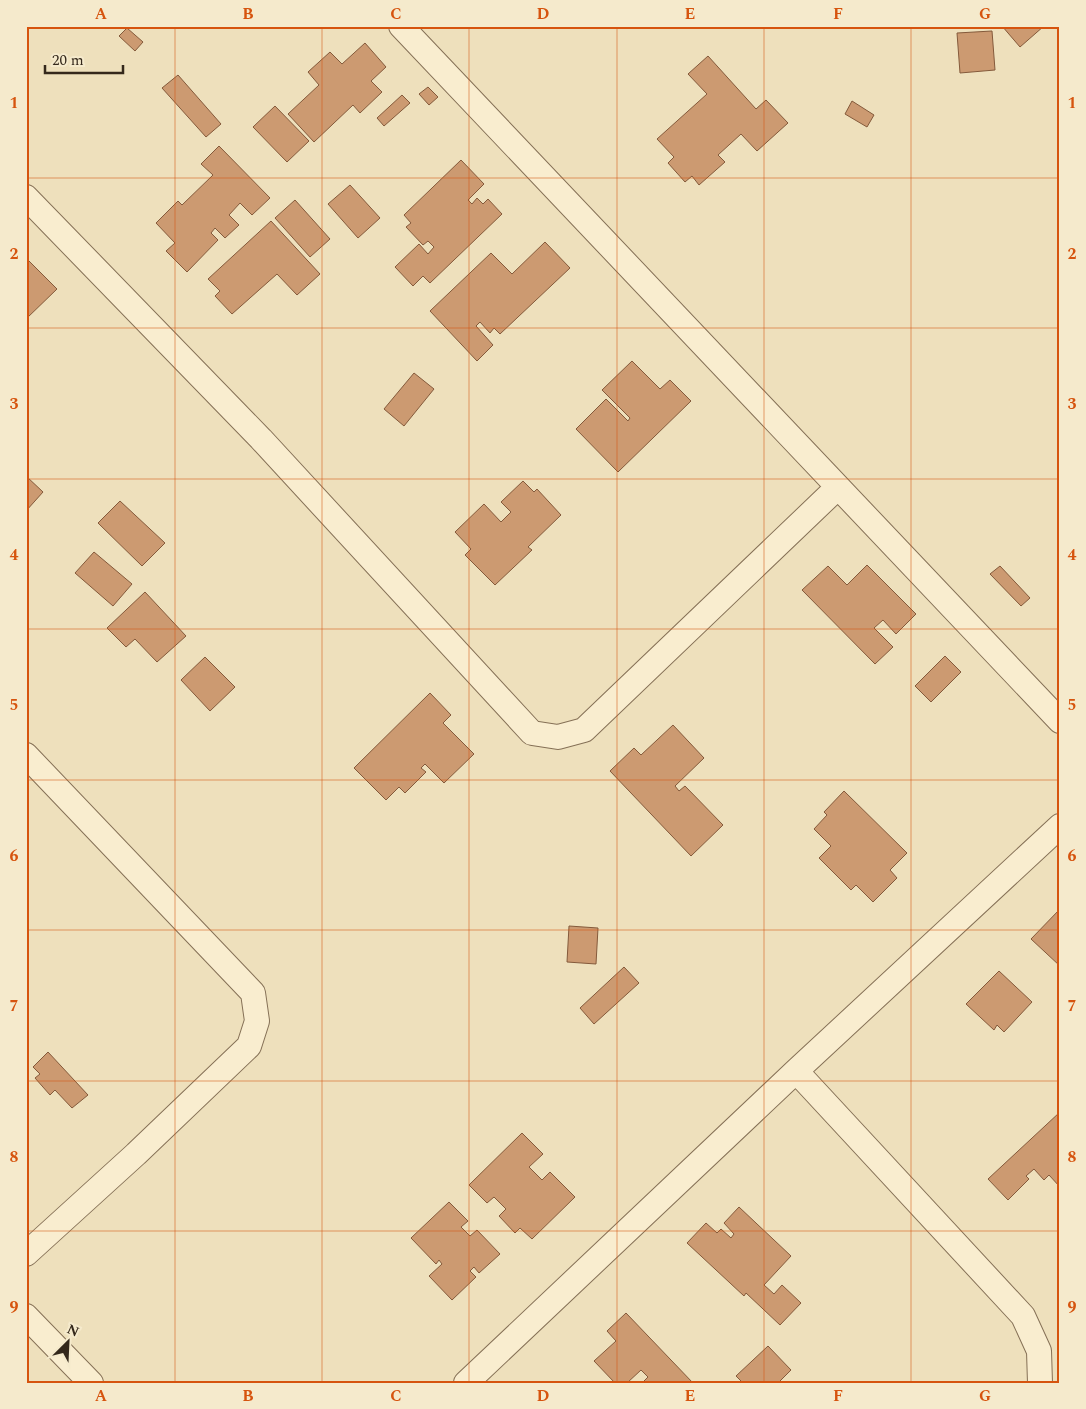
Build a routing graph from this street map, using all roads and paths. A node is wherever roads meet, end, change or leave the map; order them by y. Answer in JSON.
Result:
{"nodes":[{"id":1,"x":401,"y":26,"type":"edge"},
{"id":2,"x":26,"y":197,"type":"edge"},
{"id":3,"x":838,"y":487,"type":"junction"},
{"id":4,"x":1060,"y":721,"type":"edge"},
{"id":5,"x":26,"y":755,"type":"edge"},
{"id":6,"x":1060,"y":826,"type":"edge"},
{"id":7,"x":796,"y":1071,"type":"junction"},
{"id":8,"x":26,"y":1254,"type":"edge"},
{"id":9,"x":26,"y":1316,"type":"edge"},
{"id":10,"x":92,"y":1383,"type":"edge"},
{"id":11,"x":466,"y":1383,"type":"edge"},
{"id":12,"x":1040,"y":1383,"type":"edge"}],
"edges":[{"from":1,"to":3,"type":"street"},
{"from":2,"to":3,"type":"street"},
{"from":3,"to":4,"type":"street"},
{"from":5,"to":8,"type":"street"},
{"from":6,"to":7,"type":"street"},
{"from":7,"to":11,"type":"street"},
{"from":7,"to":12,"type":"street"},
{"from":9,"to":10,"type":"street"}]}
